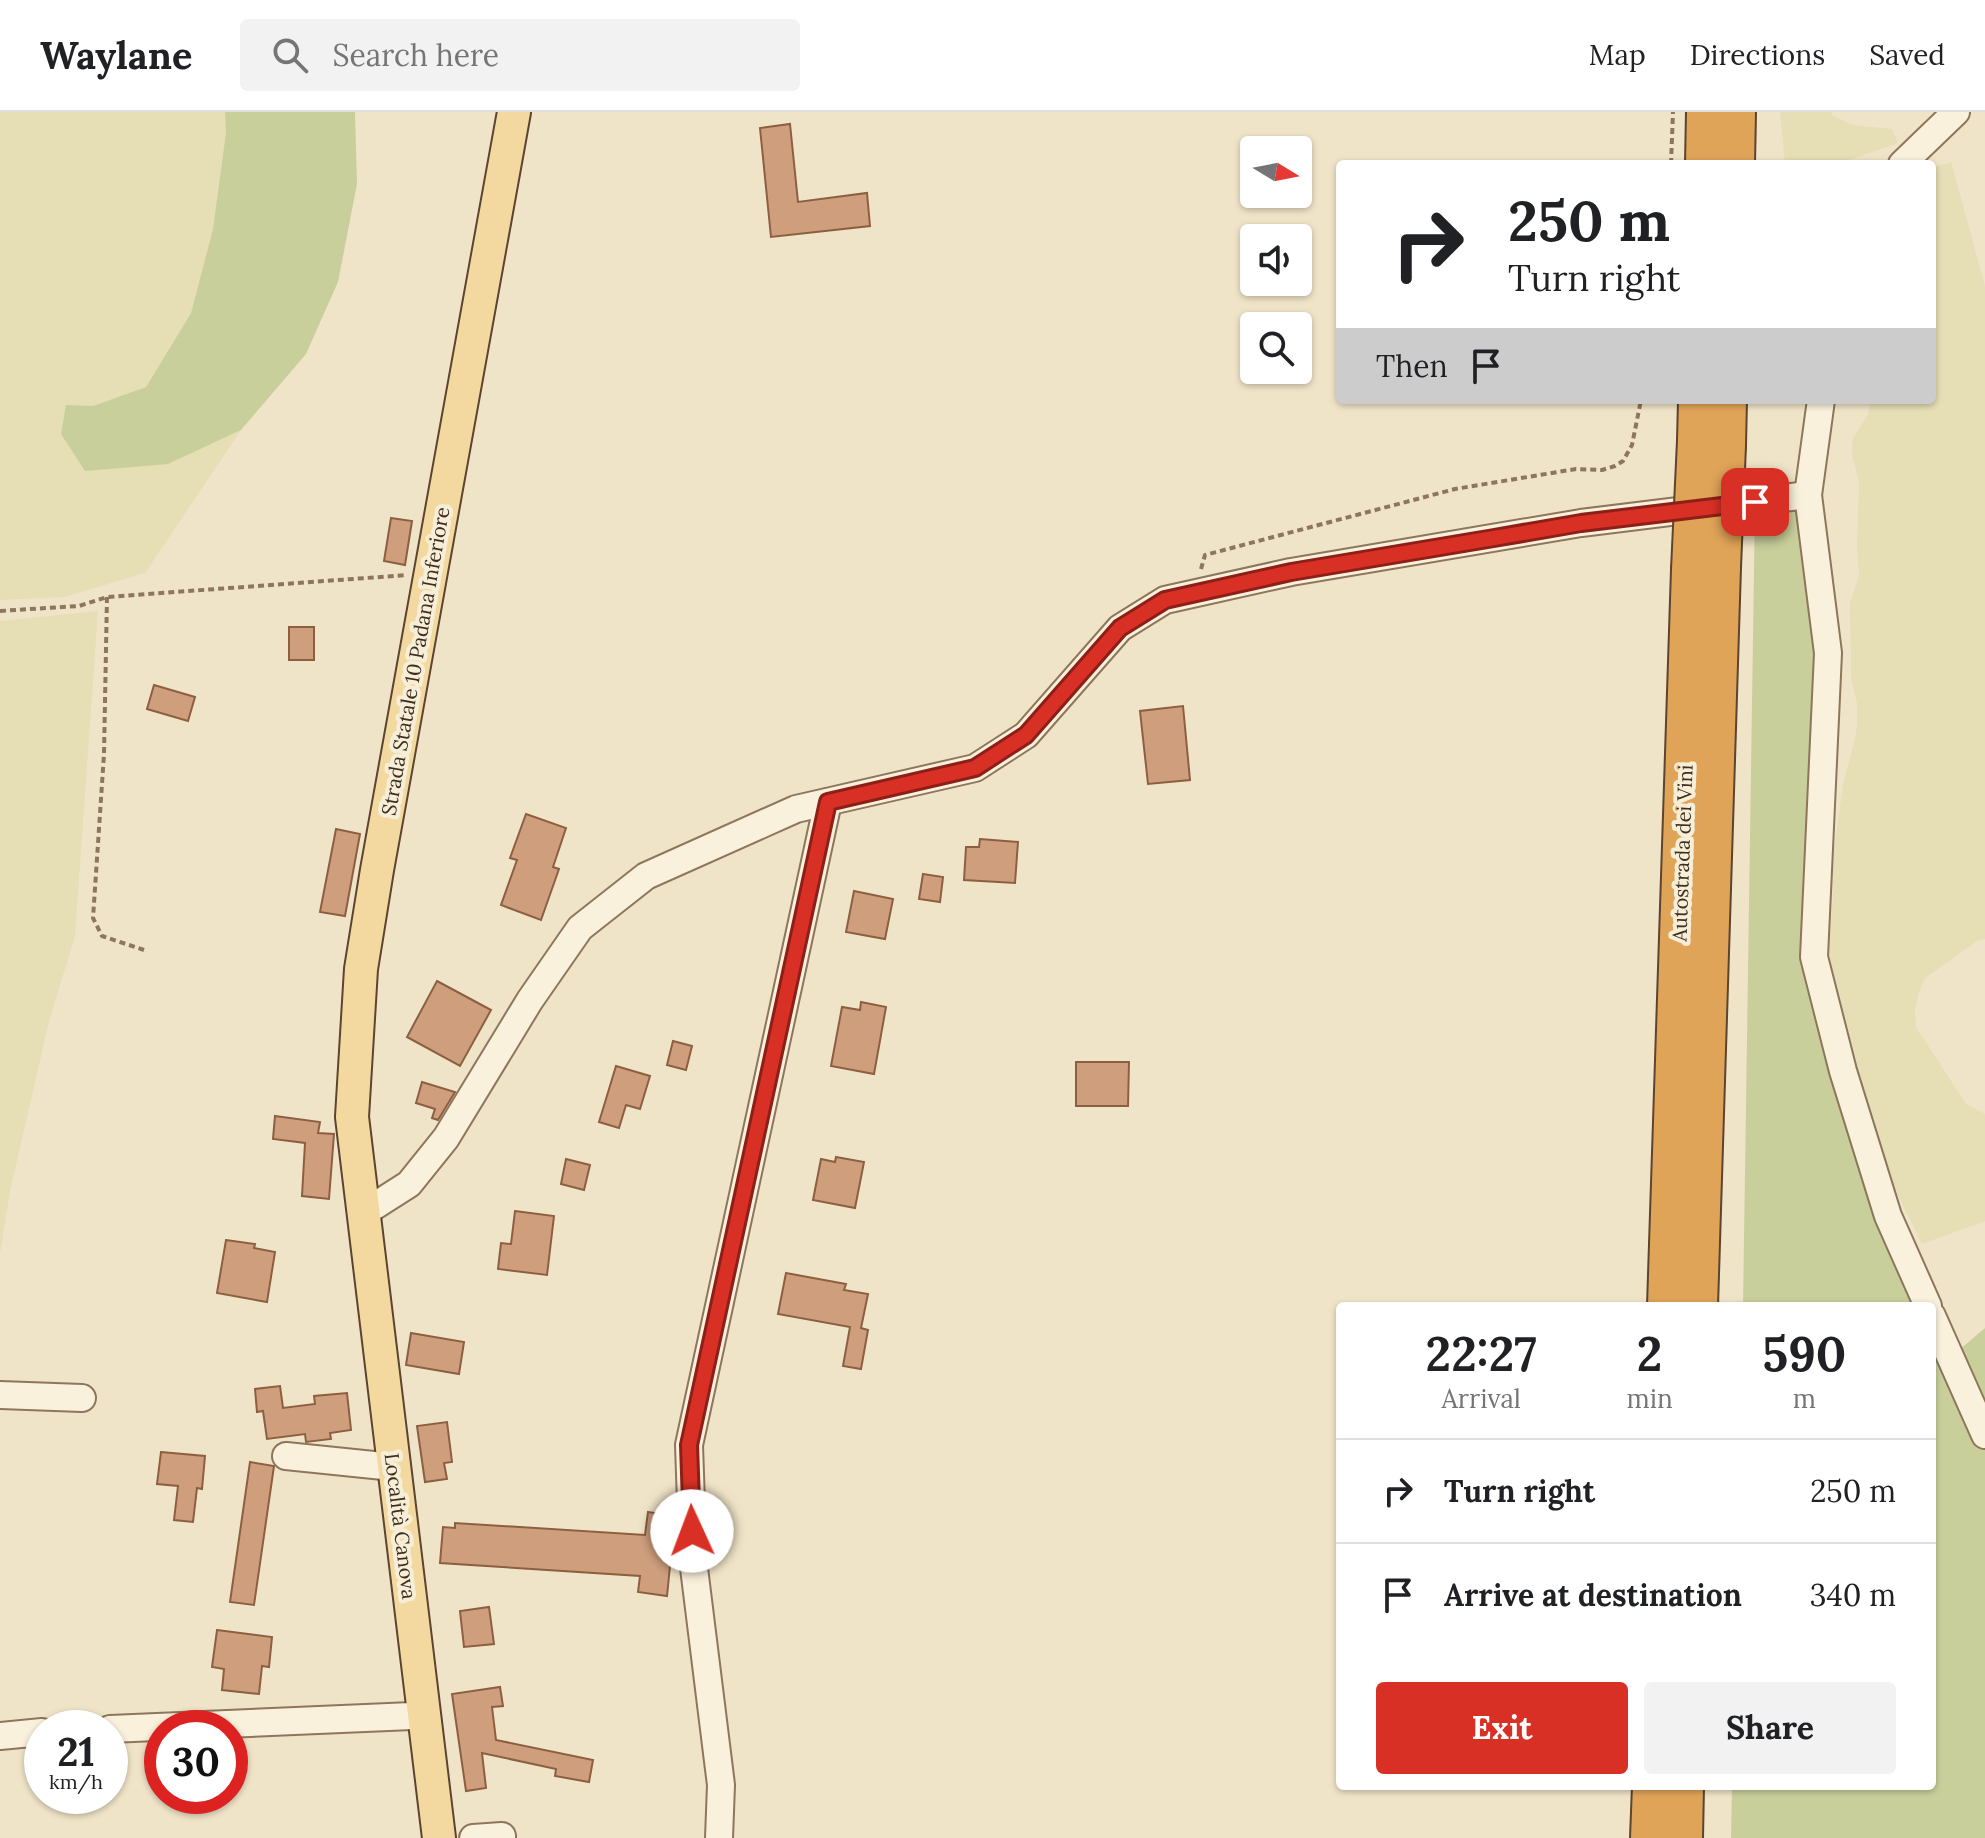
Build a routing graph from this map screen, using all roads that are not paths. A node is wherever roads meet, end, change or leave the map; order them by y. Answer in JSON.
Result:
{"nodes":[{"id":1,"x":514,"y":112,"type":"edge"},
{"id":2,"x":1706,"y":112,"type":"edge"},
{"id":3,"x":1736,"y":112,"type":"edge"},
{"id":4,"x":1956,"y":112,"type":"edge"},
{"id":5,"x":1705,"y":160,"type":"edge"},
{"id":6,"x":1735,"y":160,"type":"edge"},
{"id":7,"x":1906,"y":160,"type":"edge"},
{"id":8,"x":1699,"y":404,"type":"edge"},
{"id":9,"x":1726,"y":404,"type":"edge"},
{"id":10,"x":1820,"y":404,"type":"edge"},
{"id":11,"x":1711,"y":443,"type":"junction"},
{"id":12,"x":1808,"y":495,"type":"junction"},
{"id":13,"x":1706,"y":569,"type":"junction"},
{"id":14,"x":828,"y":802,"type":"junction"},
{"id":15,"x":362,"y":1214,"type":"junction"},
{"id":16,"x":1667,"y":1302,"type":"edge"},
{"id":17,"x":1698,"y":1302,"type":"edge"},
{"id":18,"x":1926,"y":1302,"type":"edge"},
{"id":19,"x":1936,"y":1325,"type":"edge"},
{"id":20,"x":0,"y":1395,"type":"edge"},
{"id":21,"x":82,"y":1398,"type":"dead end"},
{"id":22,"x":1985,"y":1435,"type":"edge"},
{"id":23,"x":286,"y":1456,"type":"dead end"},
{"id":24,"x":393,"y":1467,"type":"junction"},
{"id":25,"x":425,"y":1711,"type":"junction"},
{"id":26,"x":128,"y":1728,"type":"edge"},
{"id":27,"x":24,"y":1734,"type":"edge"},
{"id":28,"x":0,"y":1736,"type":"edge"},
{"id":29,"x":1652,"y":1790,"type":"edge"},
{"id":30,"x":1684,"y":1790,"type":"edge"},
{"id":31,"x":439,"y":1838,"type":"edge"},
{"id":32,"x":473,"y":1838,"type":"edge"},
{"id":33,"x":502,"y":1838,"type":"edge"},
{"id":34,"x":719,"y":1838,"type":"edge"},
{"id":35,"x":1650,"y":1838,"type":"edge"},
{"id":36,"x":1683,"y":1838,"type":"edge"}],
"edges":[{"from":1,"to":15,"type":"main road","name":"Strada Statale 10 Padana Inferiore"},
{"from":2,"to":5,"type":"highway"},
{"from":3,"to":6,"type":"highway"},
{"from":4,"to":7,"type":"street"},
{"from":8,"to":11,"type":"highway","name":"Autostrada dei Vini"},
{"from":9,"to":11,"type":"highway","name":"Autostrada dei Vini"},
{"from":10,"to":12,"type":"street"},
{"from":11,"to":13,"type":"highway","name":"Autostrada dei Vini","bridge":true},
{"from":12,"to":14,"type":"street"},
{"from":12,"to":18,"type":"street"},
{"from":13,"to":16,"type":"highway","name":"Autostrada dei Vini"},
{"from":13,"to":17,"type":"highway","name":"Autostrada dei Vini"},
{"from":14,"to":15,"type":"street"},
{"from":14,"to":34,"type":"street"},
{"from":15,"to":24,"type":"main road","name":"Località Canova"},
{"from":19,"to":22,"type":"street"},
{"from":20,"to":21,"type":"street"},
{"from":23,"to":24,"type":"street"},
{"from":24,"to":25,"type":"main road","name":"Località Canova"},
{"from":25,"to":26,"type":"street"},
{"from":25,"to":31,"type":"main road","name":"Località Canova"},
{"from":27,"to":28,"type":"street"},
{"from":29,"to":35,"type":"highway"},
{"from":30,"to":36,"type":"highway"},
{"from":32,"to":33,"type":"street"}]}
